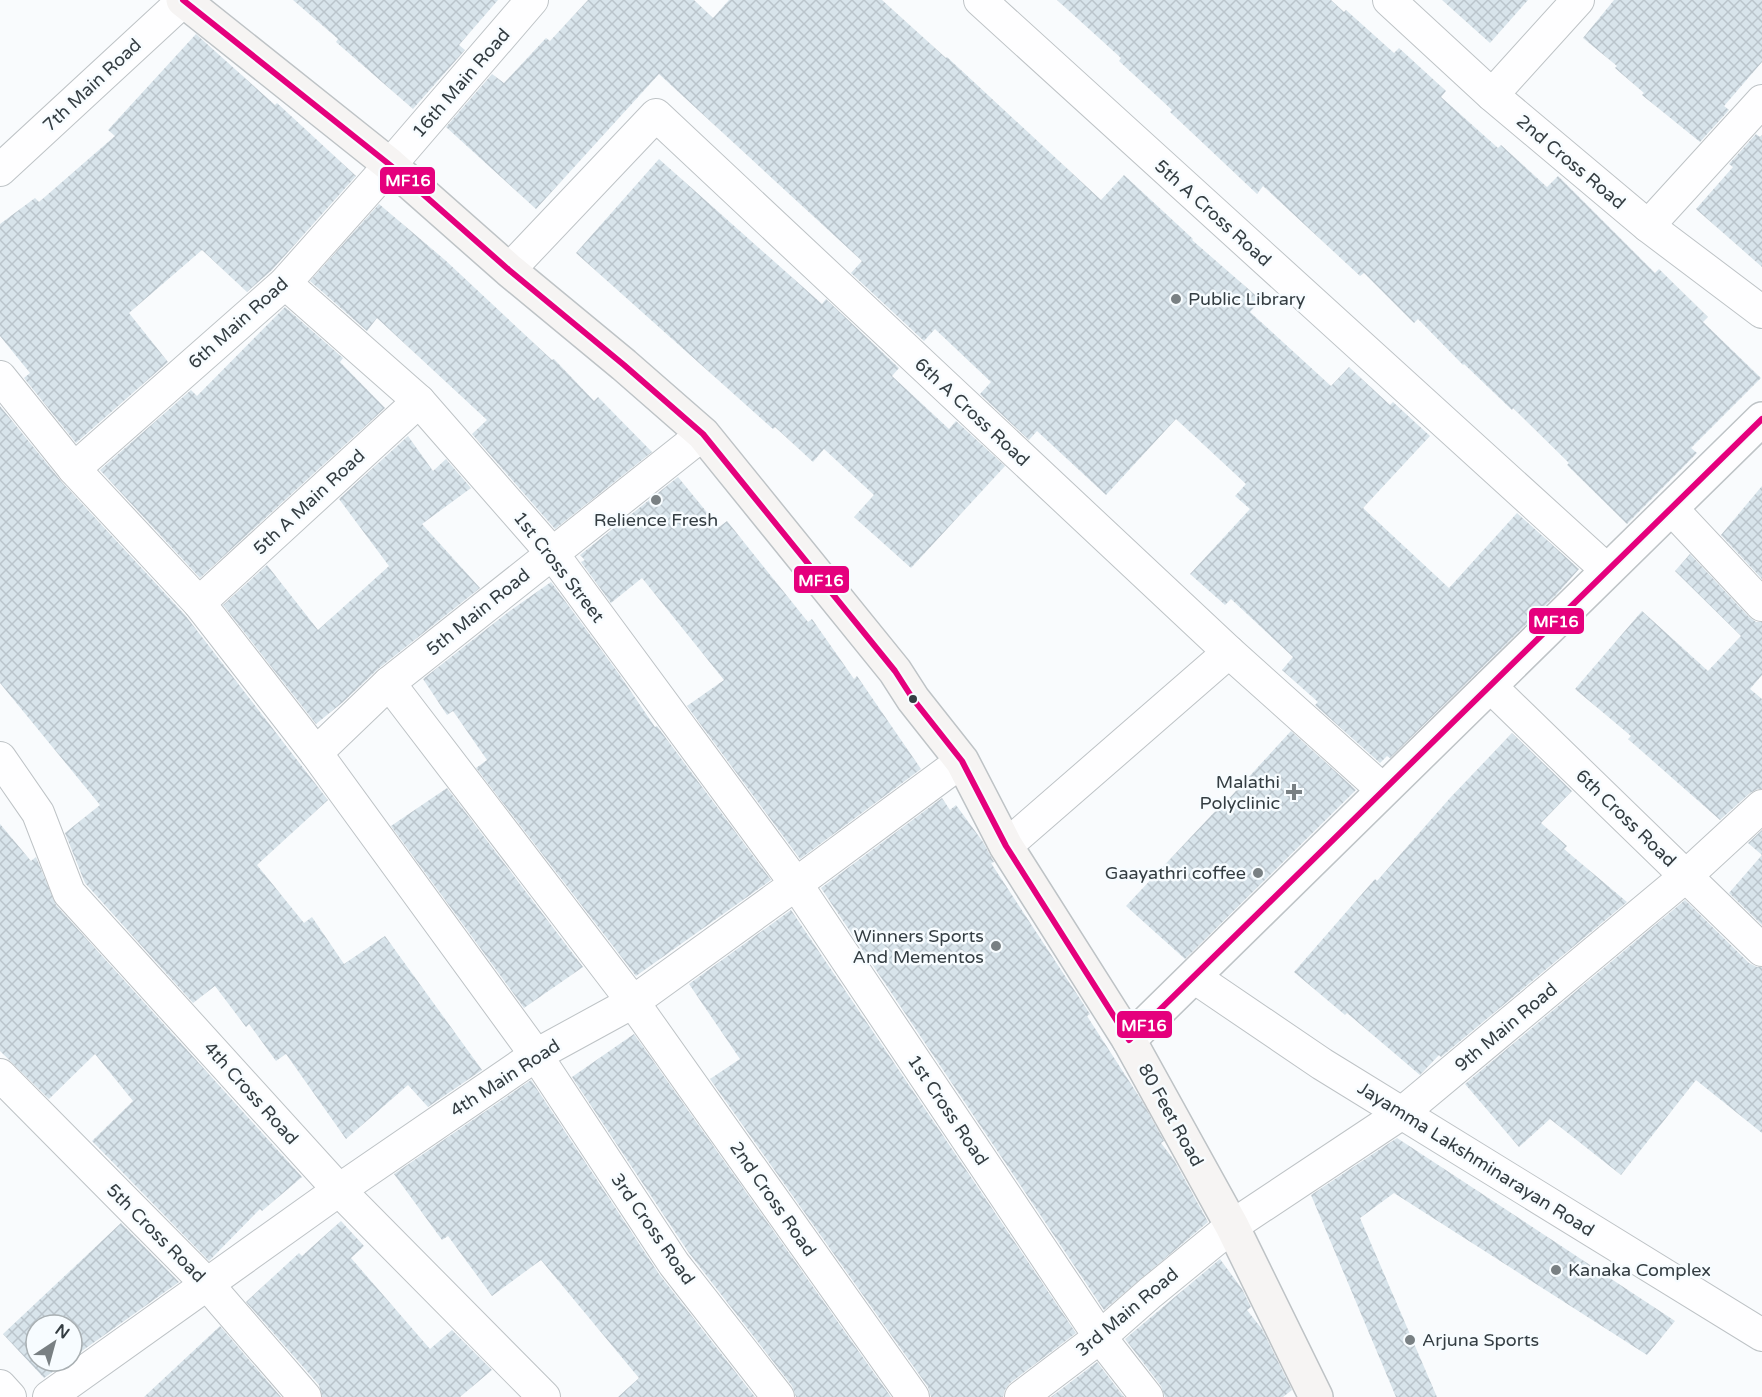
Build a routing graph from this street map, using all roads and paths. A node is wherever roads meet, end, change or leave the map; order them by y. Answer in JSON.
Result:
{"nodes":[{"id":1,"x":184,"y":0,"type":"edge"},
{"id":2,"x":532,"y":0,"type":"edge"},
{"id":3,"x":980,"y":0,"type":"edge"},
{"id":4,"x":1389,"y":0,"type":"edge"},
{"id":5,"x":1578,"y":0,"type":"edge"},
{"id":6,"x":1492,"y":95,"type":"junction"},
{"id":7,"x":1762,"y":101,"type":"edge"},
{"id":8,"x":390,"y":165,"type":"junction"},
{"id":9,"x":0,"y":170,"type":"edge"},
{"id":10,"x":1648,"y":226,"type":"junction"},
{"id":11,"x":508,"y":270,"type":"junction"},
{"id":12,"x":285,"y":283,"type":"junction"},
{"id":13,"x":1762,"y":312,"type":"edge"},
{"id":14,"x":0,"y":377,"type":"edge"},
{"id":15,"x":419,"y":400,"type":"junction"},
{"id":16,"x":1762,"y":419,"type":"edge"},
{"id":17,"x":703,"y":434,"type":"junction"},
{"id":18,"x":74,"y":469,"type":"junction"},
{"id":19,"x":1671,"y":508,"type":"junction"},
{"id":20,"x":552,"y":554,"type":"junction"},
{"id":21,"x":1607,"y":570,"type":"junction"},
{"id":22,"x":199,"y":603,"type":"junction"},
{"id":23,"x":1762,"y":605,"type":"edge"},
{"id":24,"x":1229,"y":652,"type":"junction"},
{"id":25,"x":389,"y":683,"type":"junction"},
{"id":26,"x":1490,"y":686,"type":"junction"},
{"id":27,"x":316,"y":753,"type":"junction"},
{"id":28,"x":0,"y":758,"type":"edge"},
{"id":29,"x":962,"y":761,"type":"junction"},
{"id":30,"x":1383,"y":790,"type":"junction"},
{"id":31,"x":1762,"y":806,"type":"edge"},
{"id":32,"x":1006,"y":846,"type":"junction"},
{"id":33,"x":1686,"y":876,"type":"junction"},
{"id":34,"x":796,"y":884,"type":"junction"},
{"id":35,"x":1762,"y":950,"type":"edge"},
{"id":36,"x":1194,"y":977,"type":"junction"},
{"id":37,"x":633,"y":1002,"type":"junction"},
{"id":38,"x":1129,"y":1040,"type":"junction"},
{"id":39,"x":536,"y":1055,"type":"junction"},
{"id":40,"x":0,"y":1074,"type":"edge"},
{"id":41,"x":1402,"y":1113,"type":"junction"},
{"id":42,"x":339,"y":1190,"type":"junction"},
{"id":43,"x":1232,"y":1226,"type":"junction"},
{"id":44,"x":207,"y":1284,"type":"junction"},
{"id":45,"x":1762,"y":1335,"type":"edge"},
{"id":46,"x":1100,"y":1337,"type":"junction"},
{"id":47,"x":0,"y":1386,"type":"edge"},
{"id":48,"x":10,"y":1397,"type":"edge"},
{"id":49,"x":49,"y":1397,"type":"edge"},
{"id":50,"x":305,"y":1397,"type":"edge"},
{"id":51,"x":544,"y":1397,"type":"edge"},
{"id":52,"x":778,"y":1397,"type":"edge"},
{"id":53,"x":913,"y":1397,"type":"edge"},
{"id":54,"x":1021,"y":1397,"type":"edge"},
{"id":55,"x":1147,"y":1397,"type":"edge"},
{"id":56,"x":1316,"y":1397,"type":"edge"}],
"edges":[{"from":1,"to":8,"type":"main road","name":"80 Feet Road"},
{"from":1,"to":9,"type":"street","name":"7th Main Road"},
{"from":2,"to":8,"type":"street","name":"16th Main Road"},
{"from":3,"to":21,"type":"street","name":"5th A Cross Road"},
{"from":4,"to":6,"type":"street","name":"2nd Cross Road"},
{"from":5,"to":6,"type":"street"},
{"from":6,"to":10,"type":"street","name":"2nd Cross Road"},
{"from":7,"to":10,"type":"street"},
{"from":8,"to":11,"type":"main road","name":"80 Feet Road"},
{"from":8,"to":12,"type":"street","name":"6th Main Road"},
{"from":10,"to":13,"type":"street","name":"2nd Cross Road"},
{"from":11,"to":17,"type":"main road","name":"80 Feet Road"},
{"from":11,"to":24,"type":"street","name":"6th A Cross Road"},
{"from":12,"to":15,"type":"street","name":"1st Cross Street"},
{"from":12,"to":18,"type":"street","name":"6th Main Road"},
{"from":14,"to":18,"type":"street","name":"3rd Cross Road"},
{"from":15,"to":20,"type":"street","name":"1st Cross Street"},
{"from":15,"to":22,"type":"street","name":"5th A Main Road"},
{"from":16,"to":19,"type":"street"},
{"from":17,"to":20,"type":"street","name":"5th Main Road"},
{"from":17,"to":29,"type":"main road","name":"80 Feet Road"},
{"from":18,"to":22,"type":"street","name":"3rd Cross Road"},
{"from":19,"to":21,"type":"street"},
{"from":19,"to":23,"type":"street"},
{"from":20,"to":25,"type":"street","name":"5th Main Road"},
{"from":20,"to":34,"type":"street","name":"1st Cross Street"},
{"from":21,"to":26,"type":"street"},
{"from":22,"to":27,"type":"street","name":"3rd Cross Road"},
{"from":24,"to":30,"type":"street"},
{"from":24,"to":32,"type":"street"},
{"from":25,"to":27,"type":"street","name":"5th Main Road"},
{"from":25,"to":37,"type":"street","name":"2nd Cross Road"},
{"from":26,"to":30,"type":"street"},
{"from":26,"to":33,"type":"street","name":"6th Cross Road"},
{"from":27,"to":39,"type":"street","name":"3rd Cross Road"},
{"from":28,"to":42,"type":"street","name":"4th Cross Road"},
{"from":29,"to":32,"type":"main road","name":"80 Feet Road"},
{"from":29,"to":34,"type":"street","name":"4th Main Road"},
{"from":30,"to":36,"type":"street"},
{"from":31,"to":33,"type":"street","name":"9th Main Road"},
{"from":32,"to":38,"type":"main road","name":"80 Feet Road"},
{"from":33,"to":35,"type":"street","name":"6th Cross Road"},
{"from":33,"to":41,"type":"street","name":"9th Main Road"},
{"from":34,"to":37,"type":"street","name":"4th Main Road"},
{"from":34,"to":46,"type":"street","name":"1st Cross Road"},
{"from":36,"to":38,"type":"street"},
{"from":36,"to":41,"type":"street","name":"Jayamma Lakshminarayan Road"},
{"from":37,"to":39,"type":"street","name":"4th Main Road"},
{"from":37,"to":53,"type":"street","name":"2nd Cross Road"},
{"from":38,"to":43,"type":"main road","name":"80 Feet Road"},
{"from":39,"to":42,"type":"street","name":"4th Main Road"},
{"from":39,"to":52,"type":"street","name":"3rd Cross Road"},
{"from":40,"to":44,"type":"street","name":"5th Cross Road"},
{"from":41,"to":43,"type":"street","name":"9th Main Road"},
{"from":41,"to":45,"type":"street","name":"Jayamma Lakshminarayan Road"},
{"from":42,"to":44,"type":"street","name":"4th Main Road"},
{"from":42,"to":51,"type":"street","name":"4th Cross Road"},
{"from":43,"to":46,"type":"street","name":"3rd Main Road"},
{"from":43,"to":56,"type":"main road","name":"80 Feet Road"},
{"from":44,"to":49,"type":"street","name":"4th Main Road"},
{"from":44,"to":50,"type":"street","name":"5th Cross Road"},
{"from":46,"to":54,"type":"street","name":"3rd Main Road"},
{"from":46,"to":55,"type":"street","name":"1st Cross Road"},
{"from":47,"to":48,"type":"street"}]}
